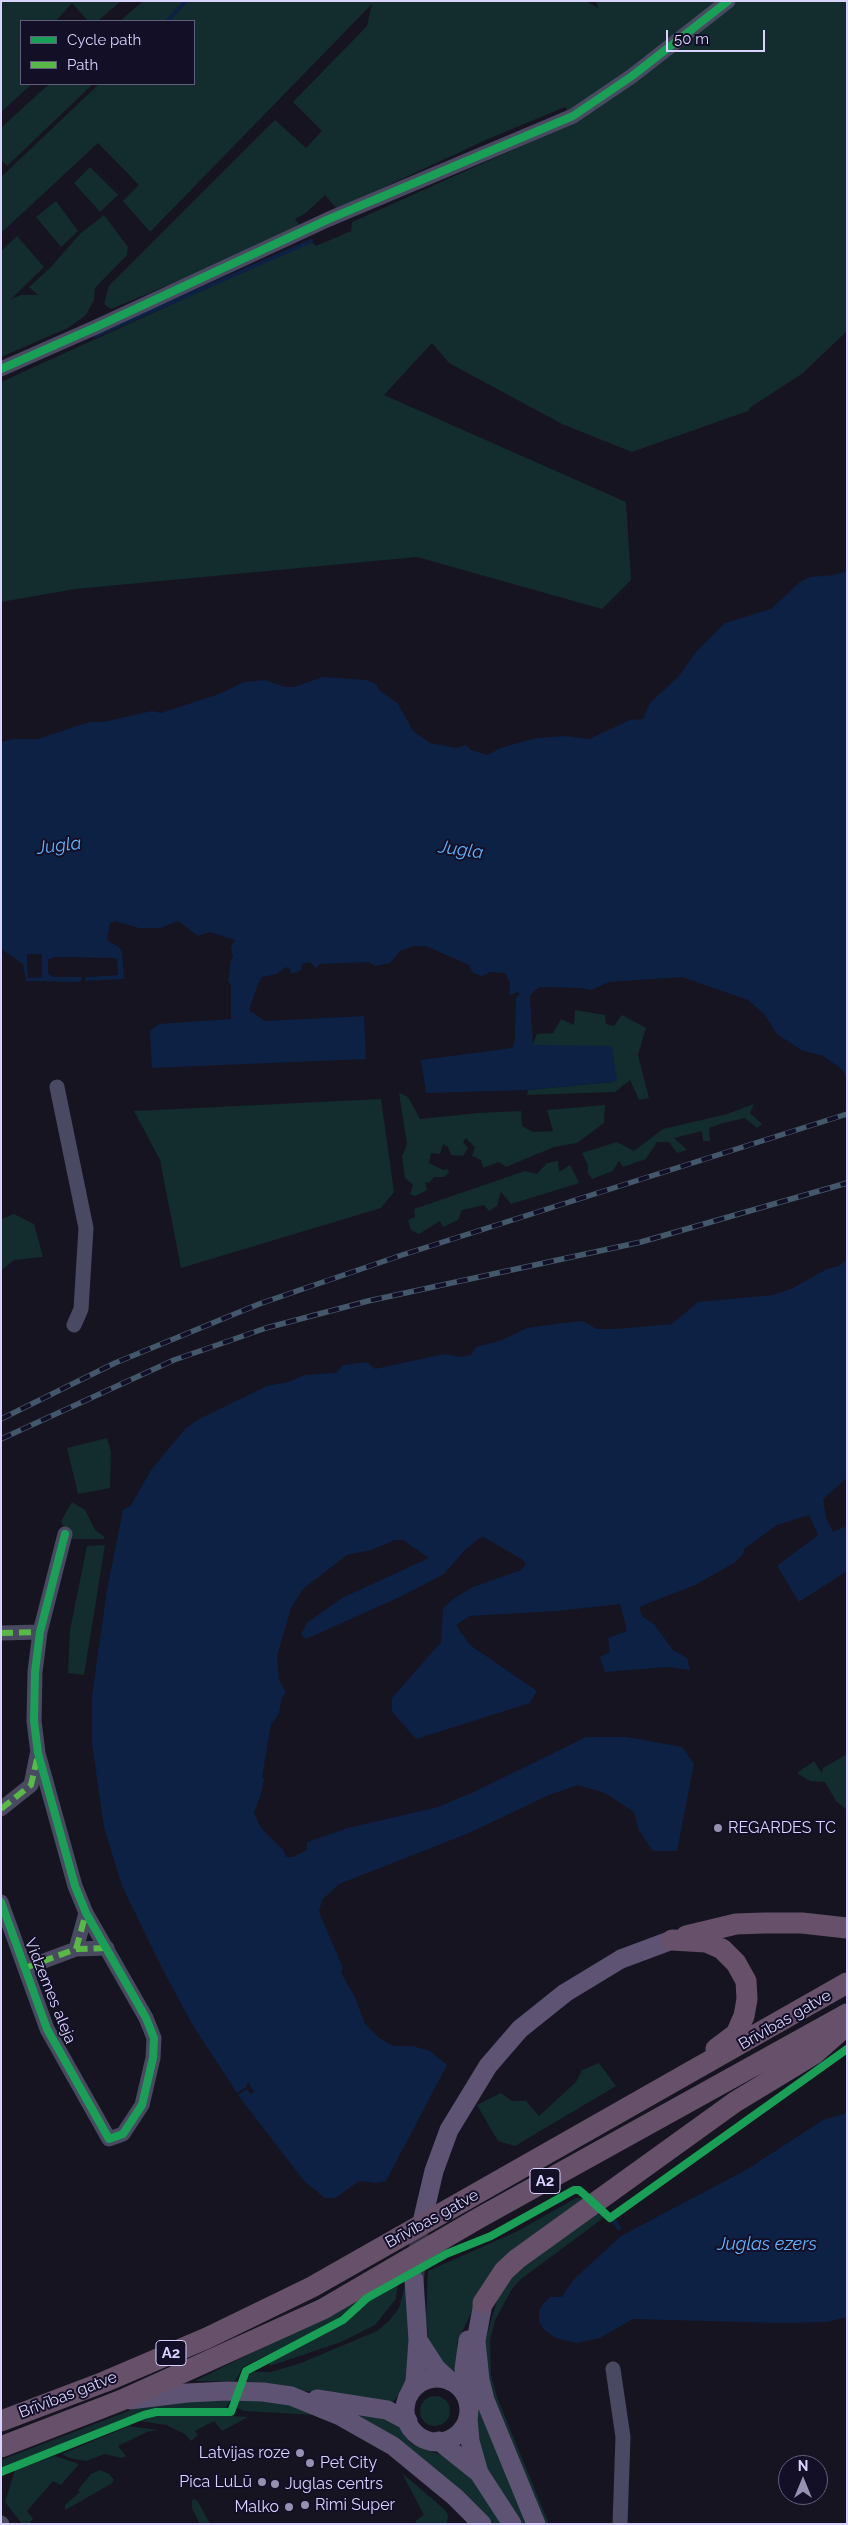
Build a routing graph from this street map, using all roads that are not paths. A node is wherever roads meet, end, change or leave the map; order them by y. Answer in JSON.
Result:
{"nodes":[{"id":1,"x":728,"y":1,"type":"edge"},
{"id":2,"x":1,"y":369,"type":"edge"},
{"id":3,"x":57,"y":1087,"type":"dead end"},
{"id":4,"x":74,"y":1325,"type":"dead end"},
{"id":5,"x":65,"y":1534,"type":"dead end"},
{"id":6,"x":40,"y":1632,"type":"junction"},
{"id":7,"x":1,"y":1633,"type":"edge"},
{"id":8,"x":38,"y":1753,"type":"junction"},
{"id":9,"x":1,"y":1809,"type":"edge"},
{"id":10,"x":1,"y":1902,"type":"edge"},
{"id":11,"x":86,"y":1913,"type":"junction"},
{"id":12,"x":847,"y":1928,"type":"edge"},
{"id":13,"x":672,"y":1940,"type":"junction"},
{"id":14,"x":107,"y":1948,"type":"junction"},
{"id":15,"x":76,"y":1949,"type":"junction"},
{"id":16,"x":25,"y":1968,"type":"junction"},
{"id":17,"x":847,"y":1983,"type":"edge"},
{"id":18,"x":847,"y":2014,"type":"edge"},
{"id":19,"x":847,"y":2025,"type":"edge"},
{"id":20,"x":670,"y":2082,"type":"junction"},
{"id":21,"x":423,"y":2218,"type":"tunnel mouth"},
{"id":22,"x":414,"y":2280,"type":"tunnel mouth"},
{"id":23,"x":483,"y":2302,"type":"junction"},
{"id":24,"x":418,"y":2340,"type":"junction"},
{"id":25,"x":613,"y":2369,"type":"dead end"},
{"id":26,"x":450,"y":2381,"type":"junction"},
{"id":27,"x":409,"y":2395,"type":"junction"},
{"id":28,"x":290,"y":2396,"type":"junction"},
{"id":29,"x":122,"y":2400,"type":"junction"},
{"id":30,"x":468,"y":2411,"type":"junction"},
{"id":31,"x":1,"y":2421,"type":"edge"},
{"id":32,"x":408,"y":2421,"type":"junction"},
{"id":33,"x":439,"y":2442,"type":"junction"},
{"id":34,"x":1,"y":2447,"type":"edge"},
{"id":35,"x":479,"y":2473,"type":"junction"},
{"id":36,"x":482,"y":2524,"type":"edge"},
{"id":37,"x":512,"y":2524,"type":"edge"},
{"id":38,"x":536,"y":2524,"type":"edge"},
{"id":39,"x":620,"y":2524,"type":"edge"}],
"edges":[{"from":1,"to":2,"type":"street"},
{"from":3,"to":4,"type":"street"},
{"from":5,"to":6,"type":"street"},
{"from":6,"to":7,"type":"street"},
{"from":6,"to":8,"type":"street"},
{"from":8,"to":9,"type":"street"},
{"from":8,"to":11,"type":"street"},
{"from":10,"to":16,"type":"street","name":"Vidzemes aleja"},
{"from":11,"to":14,"type":"street"},
{"from":11,"to":15,"type":"street"},
{"from":12,"to":13,"type":"highway"},
{"from":13,"to":20,"type":"highway"},
{"from":13,"to":21,"type":"main road"},
{"from":14,"to":15,"type":"street"},
{"from":14,"to":16,"type":"street","name":"Vidzemes aleja"},
{"from":15,"to":16,"type":"street"},
{"from":17,"to":20,"type":"highway","name":"Brīvības gatve","number":"A2"},
{"from":18,"to":29,"type":"highway","name":"Brīvības gatve","number":"A2"},
{"from":19,"to":23,"type":"highway"},
{"from":20,"to":31,"type":"highway","name":"Brīvības gatve","number":"A2"},
{"from":22,"to":24,"type":"main road"},
{"from":23,"to":30,"type":"main road"},
{"from":23,"to":38,"type":"main road"},
{"from":24,"to":26,"type":"main road"},
{"from":24,"to":27,"type":"main road"},
{"from":25,"to":39,"type":"street"},
{"from":26,"to":27,"type":"main road"},
{"from":26,"to":30,"type":"main road"},
{"from":27,"to":32,"type":"main road"},
{"from":28,"to":29,"type":"main road"},
{"from":28,"to":32,"type":"main road"},
{"from":28,"to":36,"type":"main road"},
{"from":29,"to":34,"type":"highway","name":"Brīvības gatve","number":"A2"},
{"from":30,"to":33,"type":"main road"},
{"from":30,"to":35,"type":"main road"},
{"from":32,"to":33,"type":"main road"},
{"from":33,"to":35,"type":"main road"},
{"from":35,"to":37,"type":"main road"}]}
